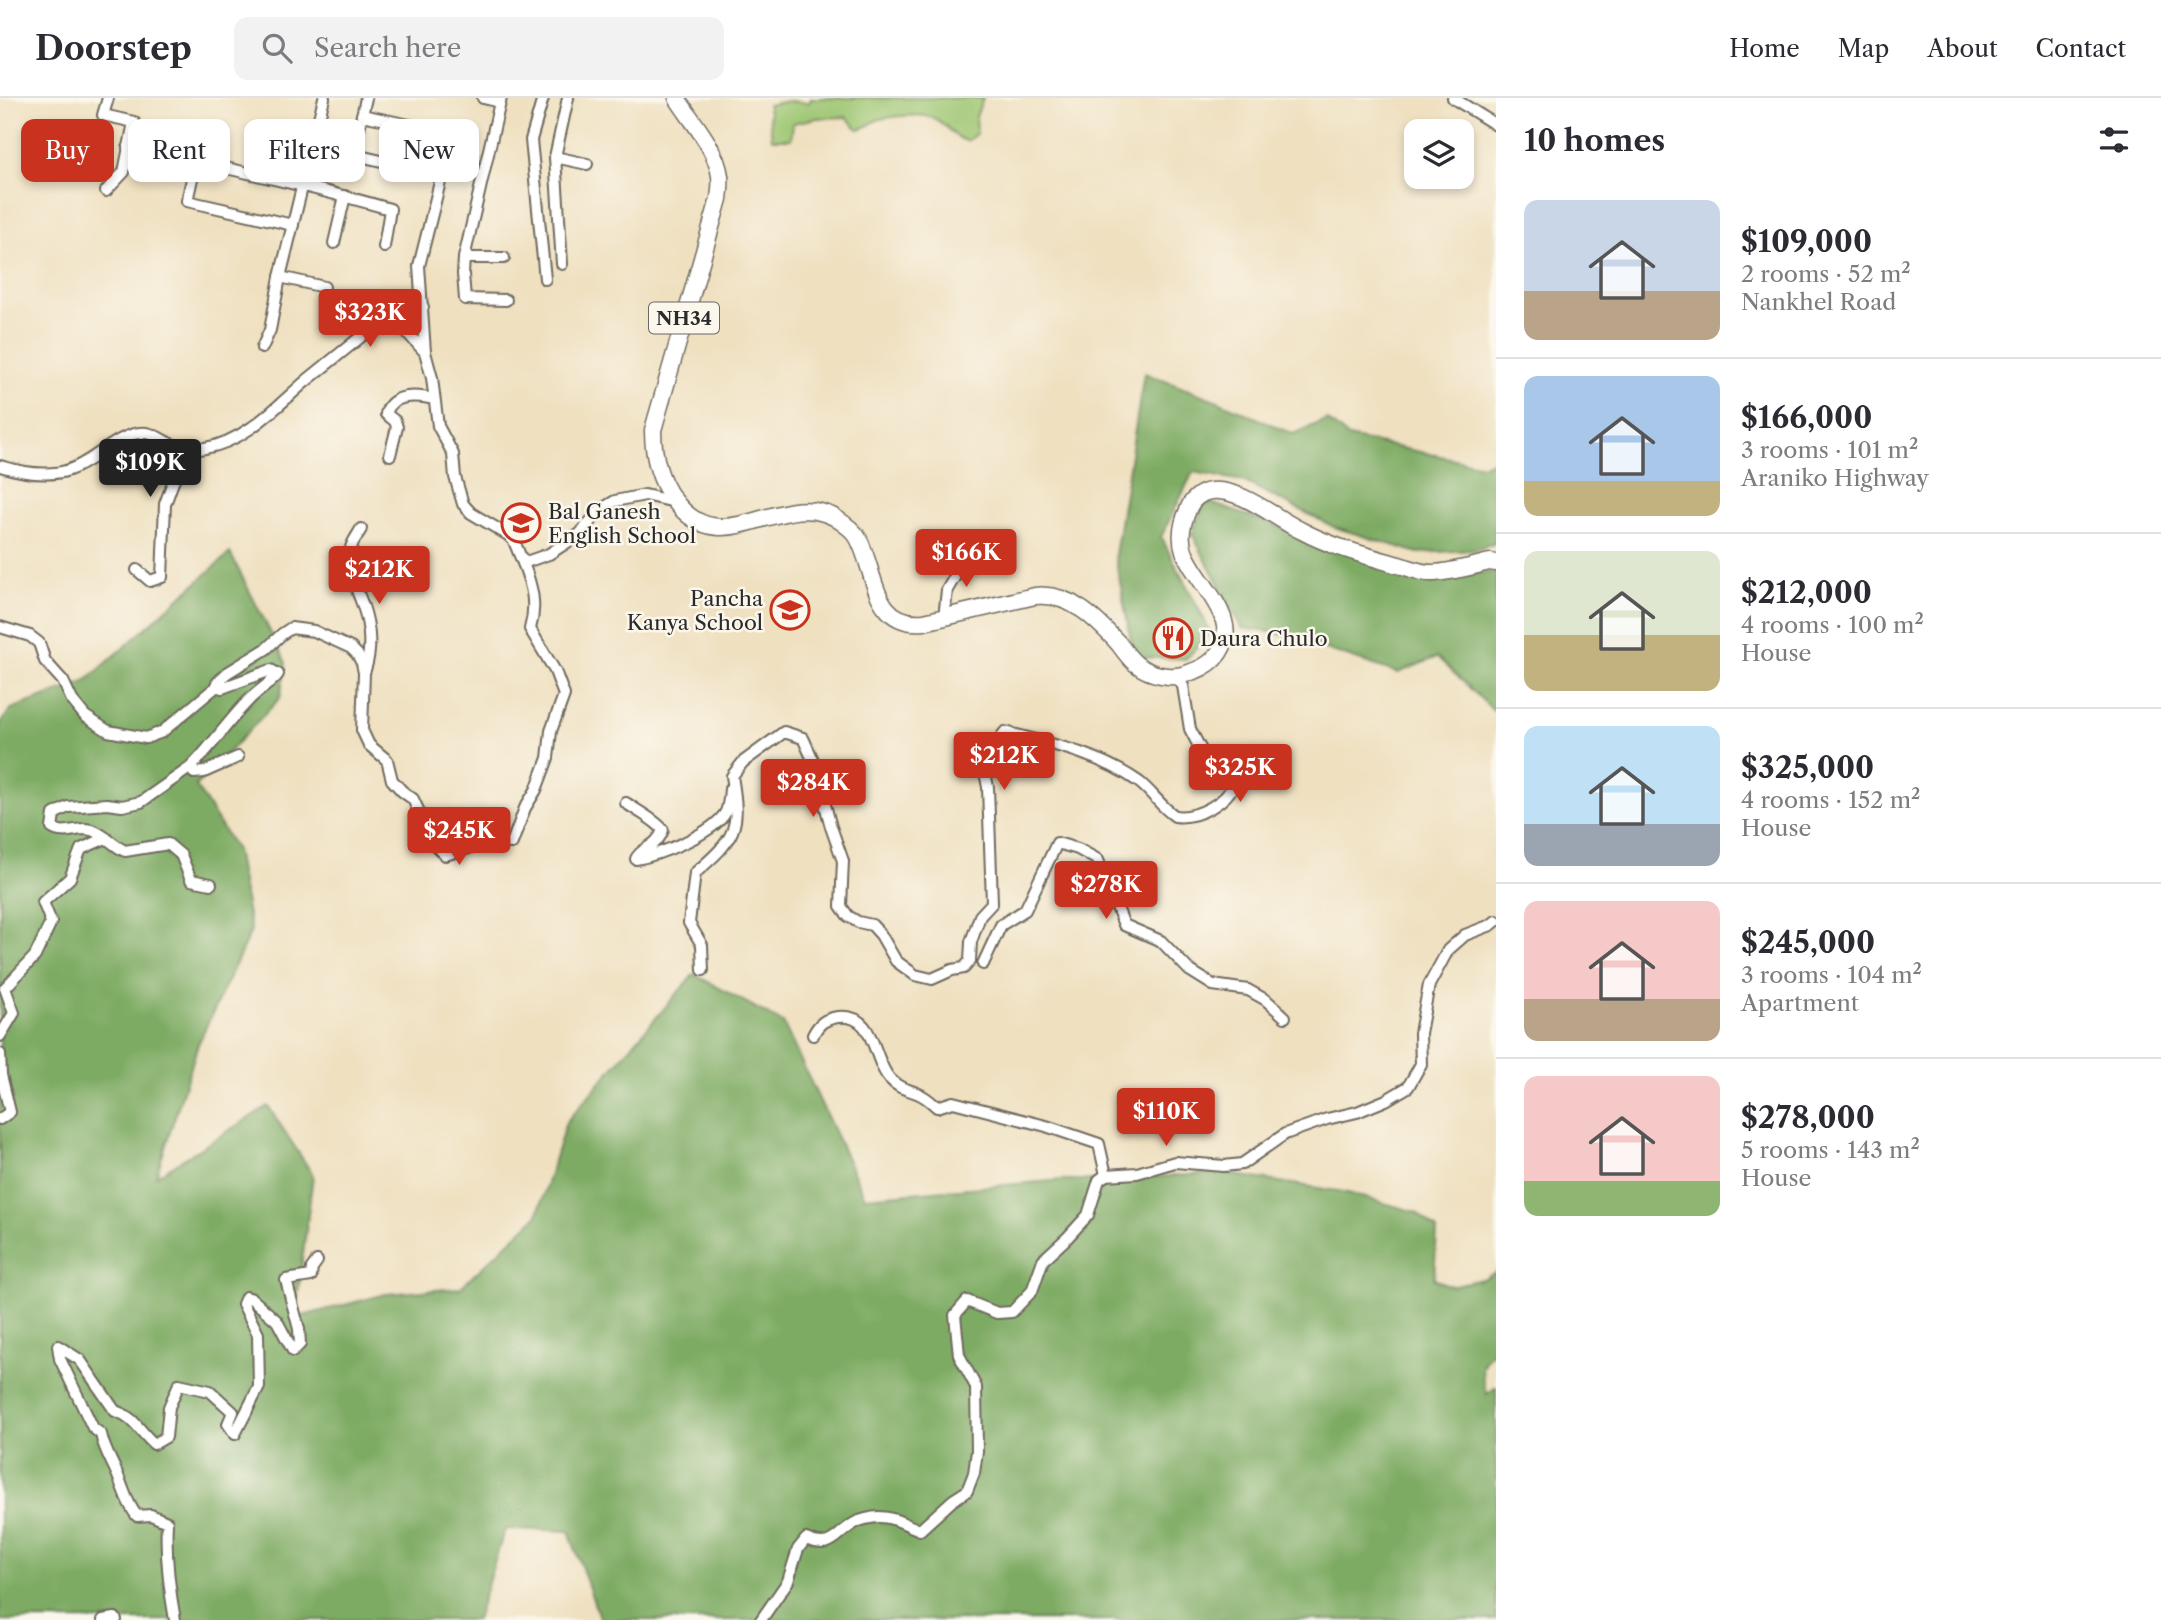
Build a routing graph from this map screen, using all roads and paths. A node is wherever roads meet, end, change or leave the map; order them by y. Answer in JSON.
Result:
{"nodes":[{"id":1,"x":108,"y":98,"type":"edge"},
{"id":2,"x":324,"y":98,"type":"edge"},
{"id":3,"x":366,"y":98,"type":"edge"},
{"id":4,"x":483,"y":98,"type":"edge"},
{"id":5,"x":543,"y":98,"type":"edge"},
{"id":6,"x":568,"y":98,"type":"edge"},
{"id":7,"x":677,"y":98,"type":"edge"},
{"id":8,"x":1453,"y":98,"type":"edge"},
{"id":9,"x":500,"y":100,"type":"edge"},
{"id":10,"x":362,"y":115,"type":"junction"},
{"id":11,"x":319,"y":119,"type":"edge"},
{"id":12,"x":361,"y":119,"type":"edge"},
{"id":13,"x":380,"y":119,"type":"edge"},
{"id":14,"x":128,"y":121,"type":"edge"},
{"id":15,"x":1496,"y":125,"type":"edge"},
{"id":16,"x":128,"y":148,"type":"edge"},
{"id":17,"x":555,"y":157,"type":"junction"},
{"id":18,"x":587,"y":164,"type":"dead end"},
{"id":19,"x":230,"y":169,"type":"edge"},
{"id":20,"x":191,"y":182,"type":"edge"},
{"id":21,"x":305,"y":182,"type":"edge"},
{"id":22,"x":439,"y":182,"type":"edge"},
{"id":23,"x":304,"y":186,"type":"junction"},
{"id":24,"x":106,"y":191,"type":"dead end"},
{"id":25,"x":345,"y":196,"type":"junction"},
{"id":26,"x":293,"y":225,"type":"junction"},
{"id":27,"x":334,"y":243,"type":"dead end"},
{"id":28,"x":384,"y":247,"type":"dead end"},
{"id":29,"x":464,"y":258,"type":"junction"},
{"id":30,"x":504,"y":258,"type":"dead end"},
{"id":31,"x":562,"y":264,"type":"dead end"},
{"id":32,"x":280,"y":277,"type":"junction"},
{"id":33,"x":545,"y":279,"type":"dead end"},
{"id":34,"x":324,"y":287,"type":"dead end"},
{"id":35,"x":506,"y":300,"type":"dead end"},
{"id":36,"x":423,"y":307,"type":"junction"},
{"id":37,"x":391,"y":322,"type":"junction"},
{"id":38,"x":262,"y":348,"type":"dead end"},
{"id":39,"x":425,"y":352,"type":"junction"},
{"id":40,"x":434,"y":399,"type":"junction"},
{"id":41,"x":185,"y":449,"type":"junction"},
{"id":42,"x":390,"y":455,"type":"dead end"},
{"id":43,"x":0,"y":466,"type":"edge"},
{"id":44,"x":676,"y":502,"type":"junction"},
{"id":45,"x":361,"y":529,"type":"dead end"},
{"id":46,"x":968,"y":554,"type":"dead end"},
{"id":47,"x":1496,"y":562,"type":"edge"},
{"id":48,"x":523,"y":563,"type":"junction"},
{"id":49,"x":137,"y":570,"type":"dead end"},
{"id":50,"x":944,"y":618,"type":"junction"},
{"id":51,"x":0,"y":627,"type":"edge"},
{"id":52,"x":364,"y":673,"type":"junction"},
{"id":53,"x":1176,"y":677,"type":"junction"},
{"id":54,"x":217,"y":687,"type":"junction"},
{"id":55,"x":238,"y":757,"type":"dead end"},
{"id":56,"x":191,"y":767,"type":"junction"},
{"id":57,"x":732,"y":776,"type":"junction"},
{"id":58,"x":626,"y":803,"type":"dead end"},
{"id":59,"x":106,"y":838,"type":"junction"},
{"id":60,"x":211,"y":884,"type":"dead end"},
{"id":61,"x":1496,"y":921,"type":"edge"},
{"id":62,"x":983,"y":964,"type":"dead end"},
{"id":63,"x":703,"y":970,"type":"dead end"},
{"id":64,"x":1285,"y":1017,"type":"dead end"},
{"id":65,"x":813,"y":1035,"type":"dead end"},
{"id":66,"x":0,"y":1036,"type":"edge"},
{"id":67,"x":0,"y":1054,"type":"edge"},
{"id":68,"x":0,"y":1119,"type":"edge"},
{"id":69,"x":1106,"y":1175,"type":"junction"},
{"id":70,"x":317,"y":1261,"type":"dead end"},
{"id":71,"x":103,"y":1620,"type":"edge"},
{"id":72,"x":116,"y":1620,"type":"edge"},
{"id":73,"x":175,"y":1620,"type":"edge"},
{"id":74,"x":761,"y":1620,"type":"edge"}],
"edges":[{"from":1,"to":14,"type":"street"},
{"from":2,"to":11,"type":"street"},
{"from":3,"to":10,"type":"street"},
{"from":4,"to":9,"type":"street"},
{"from":5,"to":33,"type":"street"},
{"from":6,"to":17,"type":"street"},
{"from":7,"to":44,"type":"highway","number":"NH34"},
{"from":8,"to":15,"type":"street"},
{"from":9,"to":29,"type":"street"},
{"from":10,"to":12,"type":"street"},
{"from":10,"to":13,"type":"street"},
{"from":16,"to":24,"type":"street"},
{"from":17,"to":18,"type":"street"},
{"from":17,"to":31,"type":"street"},
{"from":19,"to":23,"type":"street"},
{"from":20,"to":26,"type":"street"},
{"from":21,"to":23,"type":"street"},
{"from":22,"to":36,"type":"street"},
{"from":23,"to":25,"type":"street"},
{"from":23,"to":26,"type":"street"},
{"from":25,"to":27,"type":"street"},
{"from":25,"to":28,"type":"street"},
{"from":26,"to":32,"type":"street"},
{"from":29,"to":30,"type":"street"},
{"from":29,"to":35,"type":"street"},
{"from":32,"to":34,"type":"street"},
{"from":32,"to":38,"type":"street"},
{"from":36,"to":37,"type":"street"},
{"from":36,"to":39,"type":"street"},
{"from":37,"to":39,"type":"street"},
{"from":37,"to":41,"type":"street"},
{"from":39,"to":40,"type":"street"},
{"from":40,"to":42,"type":"street"},
{"from":40,"to":48,"type":"street"},
{"from":41,"to":43,"type":"street"},
{"from":41,"to":49,"type":"street"},
{"from":44,"to":48,"type":"street"},
{"from":44,"to":50,"type":"highway","number":"NH34"},
{"from":45,"to":52,"type":"street"},
{"from":46,"to":50,"type":"street"},
{"from":47,"to":53,"type":"highway"},
{"from":48,"to":52,"type":"street"},
{"from":50,"to":53,"type":"highway","number":"NH34"},
{"from":51,"to":54,"type":"street"},
{"from":52,"to":54,"type":"street"},
{"from":53,"to":57,"type":"street"},
{"from":54,"to":56,"type":"street"},
{"from":55,"to":56,"type":"street"},
{"from":56,"to":59,"type":"street"},
{"from":57,"to":58,"type":"street"},
{"from":57,"to":63,"type":"street"},
{"from":59,"to":60,"type":"street"},
{"from":59,"to":66,"type":"street"},
{"from":61,"to":69,"type":"street"},
{"from":62,"to":64,"type":"street"},
{"from":65,"to":69,"type":"street"},
{"from":67,"to":68,"type":"street"},
{"from":69,"to":74,"type":"street"},
{"from":70,"to":73,"type":"street"},
{"from":71,"to":72,"type":"street"}]}
